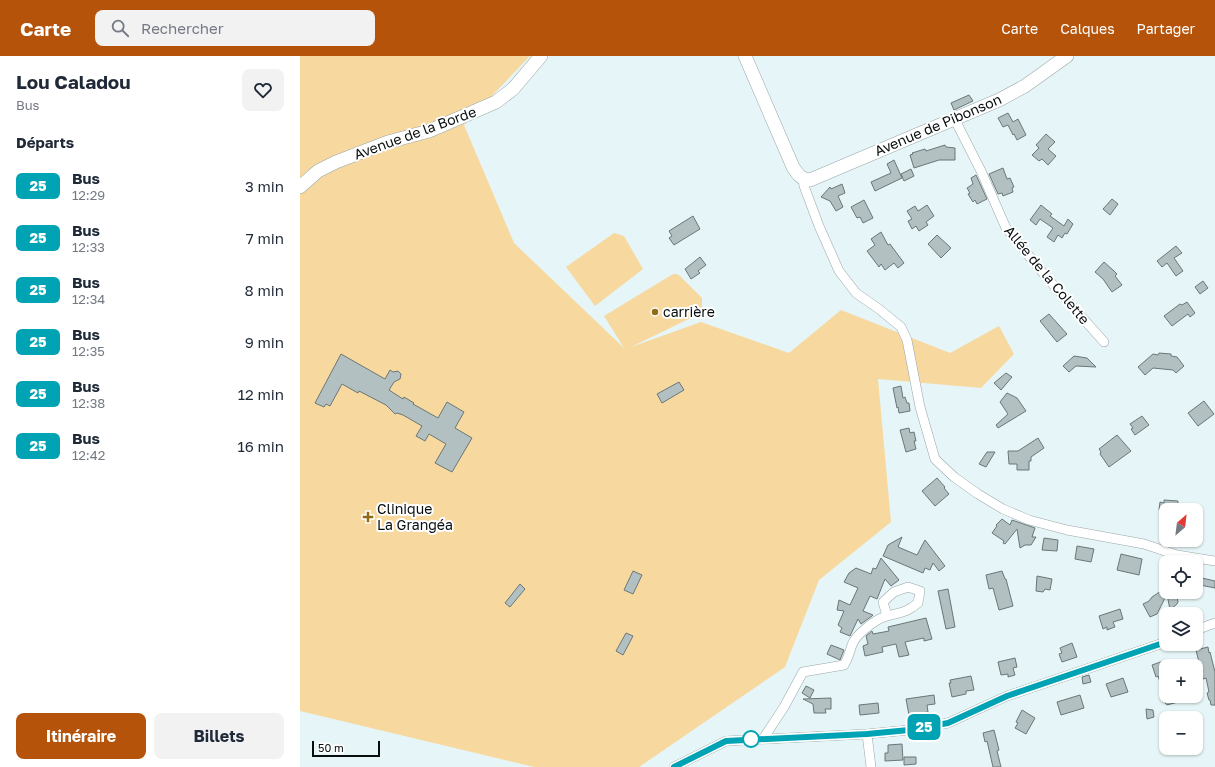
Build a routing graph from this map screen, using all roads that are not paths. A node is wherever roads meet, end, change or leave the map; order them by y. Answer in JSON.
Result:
{"nodes":[{"id":1,"x":541,"y":56,"type":"edge"},
{"id":2,"x":745,"y":56,"type":"edge"},
{"id":3,"x":1067,"y":56,"type":"edge"},
{"id":4,"x":954,"y":118,"type":"junction"},
{"id":5,"x":803,"y":179,"type":"junction"},
{"id":6,"x":300,"y":187,"type":"edge"},
{"id":7,"x":1104,"y":342,"type":"dead end"},
{"id":8,"x":1215,"y":561,"type":"edge"},
{"id":9,"x":887,"y":616,"type":"dead end"},
{"id":10,"x":1215,"y":623,"type":"edge"},
{"id":11,"x":1203,"y":627,"type":"edge"},
{"id":12,"x":1159,"y":644,"type":"edge"},
{"id":13,"x":867,"y":734,"type":"junction"},
{"id":14,"x":763,"y":739,"type":"junction"},
{"id":15,"x":674,"y":767,"type":"edge"},
{"id":16,"x":871,"y":767,"type":"edge"}],
"edges":[{"from":1,"to":6,"type":"street","name":"Avenue de la Borde"},
{"from":2,"to":5,"type":"street"},
{"from":3,"to":4,"type":"street","name":"Avenue de Pibonson"},
{"from":4,"to":5,"type":"street","name":"Avenue de Pibonson"},
{"from":4,"to":7,"type":"street","name":"Allée de la Colette"},
{"from":5,"to":8,"type":"street"},
{"from":9,"to":14,"type":"street"},
{"from":10,"to":11,"type":"street"},
{"from":12,"to":13,"type":"street"},
{"from":13,"to":14,"type":"street"},
{"from":13,"to":16,"type":"street"},
{"from":14,"to":15,"type":"street"}]}
